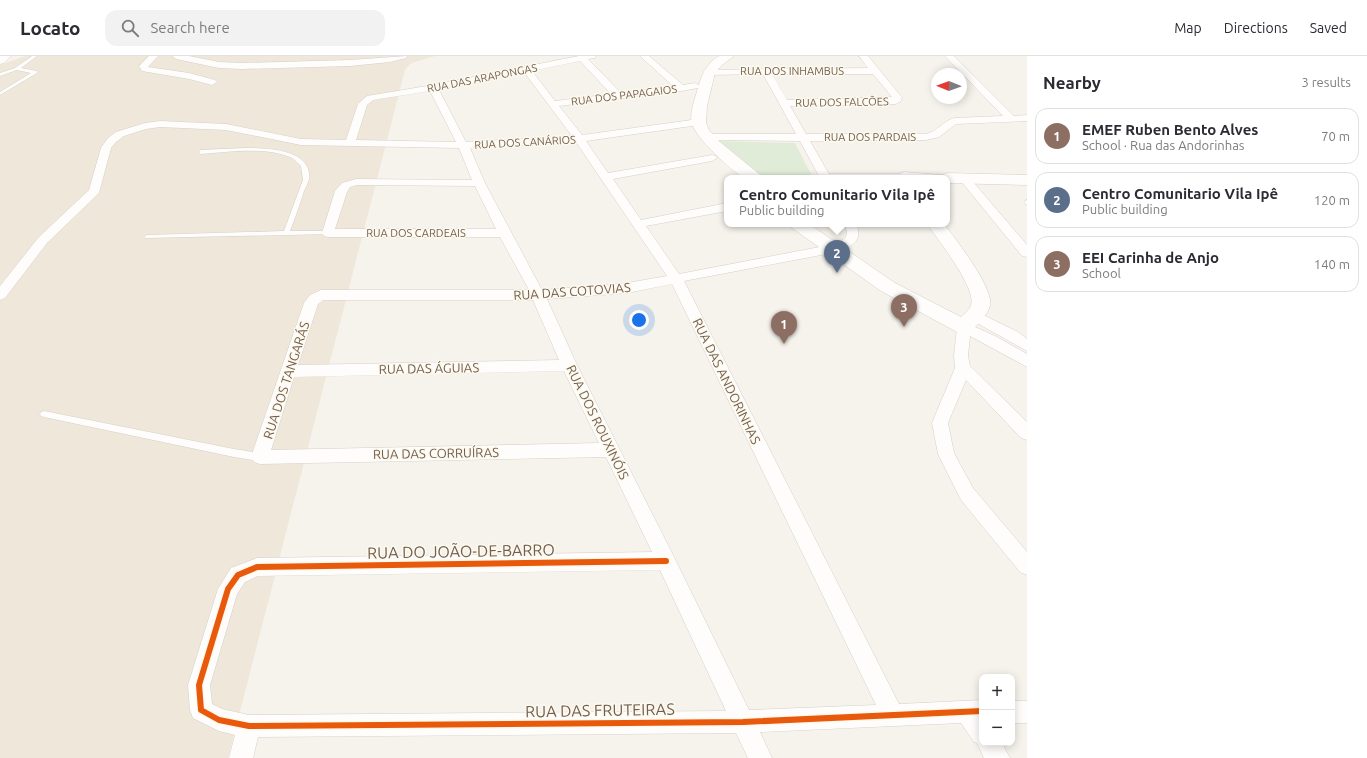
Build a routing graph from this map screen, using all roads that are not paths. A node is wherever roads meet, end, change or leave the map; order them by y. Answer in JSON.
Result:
{"nodes":[{"id":1,"x":5,"y":56,"type":"edge"},
{"id":2,"x":35,"y":56,"type":"edge"},
{"id":3,"x":154,"y":56,"type":"edge"},
{"id":4,"x":176,"y":56,"type":"edge"},
{"id":5,"x":247,"y":56,"type":"edge"},
{"id":6,"x":403,"y":56,"type":"edge"},
{"id":7,"x":592,"y":56,"type":"edge"},
{"id":8,"x":644,"y":56,"type":"edge"},
{"id":9,"x":712,"y":56,"type":"edge"},
{"id":10,"x":728,"y":56,"type":"edge"},
{"id":11,"x":863,"y":56,"type":"edge"},
{"id":12,"x":949,"y":56,"type":"edge"},
{"id":13,"x":582,"y":58,"type":"junction"},
{"id":14,"x":0,"y":60,"type":"edge"},
{"id":15,"x":241,"y":66,"type":"junction"},
{"id":16,"x":17,"y":69,"type":"junction"},
{"id":17,"x":526,"y":69,"type":"junction"},
{"id":18,"x":876,"y":71,"type":"junction"},
{"id":19,"x":708,"y":72,"type":"junction"},
{"id":20,"x":766,"y":72,"type":"junction"},
{"id":21,"x":0,"y":74,"type":"edge"},
{"id":22,"x":212,"y":82,"type":"dead end"},
{"id":23,"x":695,"y":86,"type":"junction"},
{"id":24,"x":433,"y":88,"type":"junction"},
{"id":25,"x":681,"y":88,"type":"junction"},
{"id":26,"x":0,"y":94,"type":"edge"},
{"id":27,"x":619,"y":96,"type":"junction"},
{"id":28,"x":784,"y":103,"type":"junction"},
{"id":29,"x":553,"y":104,"type":"junction"},
{"id":30,"x":1011,"y":118,"type":"junction"},
{"id":31,"x":1027,"y":118,"type":"edge"},
{"id":32,"x":692,"y":122,"type":"junction"},
{"id":33,"x":707,"y":137,"type":"junction"},
{"id":34,"x":801,"y":137,"type":"junction"},
{"id":35,"x":579,"y":139,"type":"junction"},
{"id":36,"x":350,"y":143,"type":"junction"},
{"id":37,"x":463,"y":145,"type":"junction"},
{"id":38,"x":201,"y":152,"type":"dead end"},
{"id":39,"x":712,"y":158,"type":"junction"},
{"id":40,"x":734,"y":175,"type":"edge"},
{"id":41,"x":752,"y":175,"type":"edge"},
{"id":42,"x":824,"y":175,"type":"edge"},
{"id":43,"x":606,"y":177,"type":"junction"},
{"id":44,"x":950,"y":178,"type":"edge"},
{"id":45,"x":965,"y":179,"type":"junction"},
{"id":46,"x":1027,"y":180,"type":"edge"},
{"id":47,"x":479,"y":183,"type":"junction"},
{"id":48,"x":724,"y":208,"type":"edge"},
{"id":49,"x":639,"y":224,"type":"junction"},
{"id":50,"x":803,"y":227,"type":"edge"},
{"id":51,"x":820,"y":227,"type":"edge"},
{"id":52,"x":851,"y":227,"type":"edge"},
{"id":53,"x":937,"y":227,"type":"edge"},
{"id":54,"x":286,"y":233,"type":"junction"},
{"id":55,"x":328,"y":233,"type":"junction"},
{"id":56,"x":504,"y":233,"type":"junction"},
{"id":57,"x":147,"y":237,"type":"dead end"},
{"id":58,"x":838,"y":247,"type":"junction"},
{"id":59,"x":1027,"y":253,"type":"edge"},
{"id":60,"x":677,"y":280,"type":"junction"},
{"id":61,"x":0,"y":295,"type":"edge"},
{"id":62,"x":538,"y":295,"type":"junction"},
{"id":63,"x":311,"y":303,"type":"joint"},
{"id":64,"x":969,"y":321,"type":"junction"},
{"id":65,"x":1027,"y":346,"type":"edge"},
{"id":66,"x":1027,"y":361,"type":"edge"},
{"id":67,"x":569,"y":365,"type":"junction"},
{"id":68,"x":963,"y":368,"type":"junction"},
{"id":69,"x":290,"y":371,"type":"junction"},
{"id":70,"x":44,"y":414,"type":"dead end"},
{"id":71,"x":1027,"y":433,"type":"edge"},
{"id":72,"x":611,"y":450,"type":"junction"},
{"id":73,"x":260,"y":457,"type":"junction"},
{"id":74,"x":666,"y":561,"type":"junction"},
{"id":75,"x":1027,"y":566,"type":"edge"},
{"id":76,"x":974,"y":711,"type":"edge"},
{"id":77,"x":1015,"y":712,"type":"edge"},
{"id":78,"x":1027,"y":712,"type":"edge"},
{"id":79,"x":893,"y":715,"type":"junction"},
{"id":80,"x":219,"y":720,"type":"joint"},
{"id":81,"x":743,"y":722,"type":"junction"},
{"id":82,"x":979,"y":725,"type":"edge"},
{"id":83,"x":249,"y":726,"type":"junction"},
{"id":84,"x":990,"y":746,"type":"edge"},
{"id":85,"x":241,"y":758,"type":"edge"},
{"id":86,"x":760,"y":758,"type":"edge"},
{"id":87,"x":998,"y":758,"type":"edge"}],
"edges":[{"from":1,"to":14,"type":"street"},
{"from":2,"to":16,"type":"lane"},
{"from":3,"to":22,"type":"street"},
{"from":4,"to":15,"type":"street"},
{"from":5,"to":15,"type":"street"},
{"from":6,"to":15,"type":"street"},
{"from":7,"to":13,"type":"street","name":"RUA DAS ARAPONGAS"},
{"from":8,"to":25,"type":"street"},
{"from":9,"to":23,"type":"street"},
{"from":10,"to":19,"type":"street"},
{"from":11,"to":18,"type":"street"},
{"from":12,"to":30,"type":"street"},
{"from":13,"to":17,"type":"street","name":"RUA DAS ARAPONGAS"},
{"from":13,"to":27,"type":"street"},
{"from":16,"to":21,"type":"lane"},
{"from":16,"to":26,"type":"lane"},
{"from":17,"to":24,"type":"street","name":"RUA DAS ARAPONGAS"},
{"from":17,"to":29,"type":"street","name":"RUA DAS ANDORINHAS"},
{"from":18,"to":20,"type":"street","name":"RUA DOS INHAMBUS"},
{"from":18,"to":28,"type":"street","name":"RUA DOS FALCÕES"},
{"from":19,"to":20,"type":"street","name":"RUA DOS INHAMBUS"},
{"from":19,"to":32,"type":"street"},
{"from":20,"to":28,"type":"street"},
{"from":23,"to":25,"type":"street","name":"RUA DOS PAPAGAIOS"},
{"from":23,"to":32,"type":"street"},
{"from":24,"to":36,"type":"street","name":"RUA DAS ARAPONGAS"},
{"from":24,"to":37,"type":"street","name":"RUA DOS ROUXINÓIS"},
{"from":25,"to":27,"type":"street","name":"RUA DOS PAPAGAIOS"},
{"from":27,"to":29,"type":"street","name":"RUA DOS PAPAGAIOS"},
{"from":28,"to":34,"type":"street"},
{"from":29,"to":35,"type":"street","name":"RUA DAS ANDORINHAS"},
{"from":30,"to":31,"type":"street","name":"RUA DOS PARDAIS"},
{"from":30,"to":34,"type":"street","name":"RUA DOS PARDAIS"},
{"from":32,"to":33,"type":"street"},
{"from":32,"to":35,"type":"street","name":"RUA DOS CANÁRIOS"},
{"from":32,"to":39,"type":"street"},
{"from":33,"to":34,"type":"street","name":"RUA DOS PARDAIS"},
{"from":33,"to":41,"type":"street"},
{"from":34,"to":42,"type":"street"},
{"from":35,"to":37,"type":"street","name":"RUA DOS CANÁRIOS"},
{"from":35,"to":43,"type":"street","name":"RUA DAS ANDORINHAS"},
{"from":36,"to":37,"type":"street","name":"RUA DOS CANÁRIOS"},
{"from":36,"to":61,"type":"street"},
{"from":37,"to":47,"type":"street","name":"RUA DOS ROUXINÓIS"},
{"from":38,"to":54,"type":"lane"},
{"from":39,"to":40,"type":"street"},
{"from":39,"to":43,"type":"street"},
{"from":43,"to":49,"type":"street","name":"RUA DAS ANDORINHAS"},
{"from":44,"to":45,"type":"street"},
{"from":45,"to":46,"type":"street"},
{"from":45,"to":59,"type":"street"},
{"from":47,"to":55,"type":"street"},
{"from":47,"to":56,"type":"street","name":"RUA DOS ROUXINÓIS"},
{"from":48,"to":49,"type":"street"},
{"from":49,"to":60,"type":"street","name":"RUA DAS ANDORINHAS"},
{"from":50,"to":58,"type":"street"},
{"from":51,"to":58,"type":"street"},
{"from":52,"to":58,"type":"street"},
{"from":53,"to":64,"type":"street"},
{"from":54,"to":55,"type":"lane"},
{"from":54,"to":57,"type":"lane"},
{"from":55,"to":56,"type":"street","name":"RUA DOS CARDEAIS"},
{"from":56,"to":62,"type":"street","name":"RUA DOS ROUXINÓIS"},
{"from":58,"to":60,"type":"street","name":"RUA DAS COTOVIAS"},
{"from":58,"to":64,"type":"street"},
{"from":60,"to":62,"type":"street","name":"RUA DAS COTOVIAS"},
{"from":60,"to":79,"type":"street","name":"RUA DAS ANDORINHAS"},
{"from":62,"to":63,"type":"street","name":"RUA DAS COTOVIAS"},
{"from":62,"to":67,"type":"street","name":"RUA DOS ROUXINÓIS"},
{"from":63,"to":69,"type":"street","name":"RUA DOS TANGARÁS"},
{"from":64,"to":65,"type":"street"},
{"from":64,"to":66,"type":"street"},
{"from":64,"to":68,"type":"street"},
{"from":67,"to":69,"type":"street","name":"RUA DAS ÁGUIAS"},
{"from":67,"to":72,"type":"street","name":"RUA DOS ROUXINÓIS"},
{"from":68,"to":71,"type":"street"},
{"from":68,"to":75,"type":"street"},
{"from":69,"to":73,"type":"street","name":"RUA DOS TANGARÁS"},
{"from":70,"to":73,"type":"lane"},
{"from":72,"to":73,"type":"street","name":"RUA DAS CORRUÍRAS"},
{"from":72,"to":74,"type":"street","name":"RUA DOS ROUXINÓIS"},
{"from":74,"to":80,"type":"street","name":"RUA DO JOÃO-DE-BARRO"},
{"from":74,"to":81,"type":"street","name":"RUA DOS ROUXINÓIS"},
{"from":76,"to":79,"type":"street","name":"RUA DAS FRUTEIRAS"},
{"from":76,"to":82,"type":"street"},
{"from":77,"to":78,"type":"street"},
{"from":79,"to":81,"type":"street","name":"RUA DAS FRUTEIRAS"},
{"from":80,"to":83,"type":"street","name":"RUA DAS FRUTEIRAS"},
{"from":81,"to":83,"type":"street","name":"RUA DAS FRUTEIRAS"},
{"from":81,"to":86,"type":"street","name":"RUA DOS ROUXINÓIS"},
{"from":83,"to":85,"type":"street"},
{"from":84,"to":87,"type":"street"}]}
